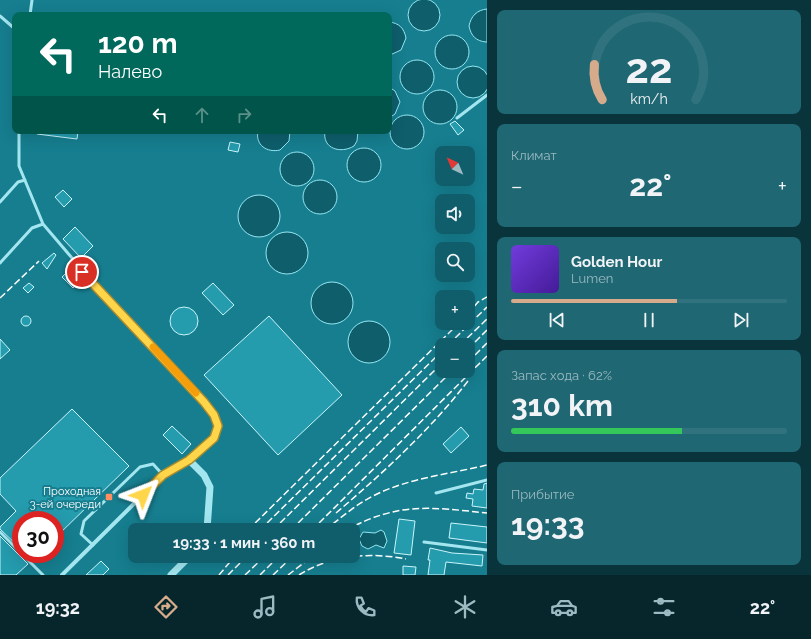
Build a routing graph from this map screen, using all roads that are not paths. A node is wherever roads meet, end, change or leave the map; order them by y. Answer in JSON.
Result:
{"nodes":[{"id":1,"x":32,"y":0,"type":"edge"},
{"id":2,"x":30,"y":12,"type":"edge"},
{"id":3,"x":0,"y":16,"type":"edge"},
{"id":4,"x":12,"y":26,"type":"edge"},
{"id":5,"x":487,"y":95,"type":"edge"},
{"id":6,"x":457,"y":118,"type":"dead end"},
{"id":7,"x":19,"y":134,"type":"edge"},
{"id":8,"x":25,"y":180,"type":"junction"},
{"id":9,"x":0,"y":202,"type":"edge"},
{"id":10,"x":44,"y":224,"type":"junction"},
{"id":11,"x":0,"y":263,"type":"edge"},
{"id":12,"x":101,"y":292,"type":"joint"},
{"id":13,"x":189,"y":460,"type":"junction"},
{"id":14,"x":163,"y":475,"type":"junction"},
{"id":15,"x":487,"y":480,"type":"edge"},
{"id":16,"x":436,"y":493,"type":"dead end"},
{"id":17,"x":207,"y":523,"type":"edge"},
{"id":18,"x":0,"y":532,"type":"edge"},
{"id":19,"x":424,"y":542,"type":"dead end"},
{"id":20,"x":12,"y":544,"type":"edge"},
{"id":21,"x":93,"y":545,"type":"junction"},
{"id":22,"x":487,"y":550,"type":"edge"},
{"id":23,"x":31,"y":563,"type":"edge"},
{"id":24,"x":183,"y":563,"type":"edge"},
{"id":25,"x":42,"y":575,"type":"edge"},
{"id":26,"x":62,"y":575,"type":"edge"},
{"id":27,"x":170,"y":575,"type":"edge"}],
"edges":[{"from":1,"to":2,"type":"lane"},
{"from":3,"to":4,"type":"lane"},
{"from":5,"to":6,"type":"lane"},
{"from":7,"to":8,"type":"lane"},
{"from":8,"to":9,"type":"lane"},
{"from":8,"to":10,"type":"lane"},
{"from":10,"to":11,"type":"lane"},
{"from":10,"to":12,"type":"lane"},
{"from":12,"to":13,"type":"street"},
{"from":13,"to":14,"type":"street"},
{"from":13,"to":17,"type":"street"},
{"from":14,"to":21,"type":"street"},
{"from":14,"to":21,"type":"lane"},
{"from":15,"to":16,"type":"lane"},
{"from":18,"to":20,"type":"lane"},
{"from":19,"to":22,"type":"lane"},
{"from":21,"to":26,"type":"street"},
{"from":23,"to":25,"type":"lane"},
{"from":24,"to":27,"type":"street"}]}
